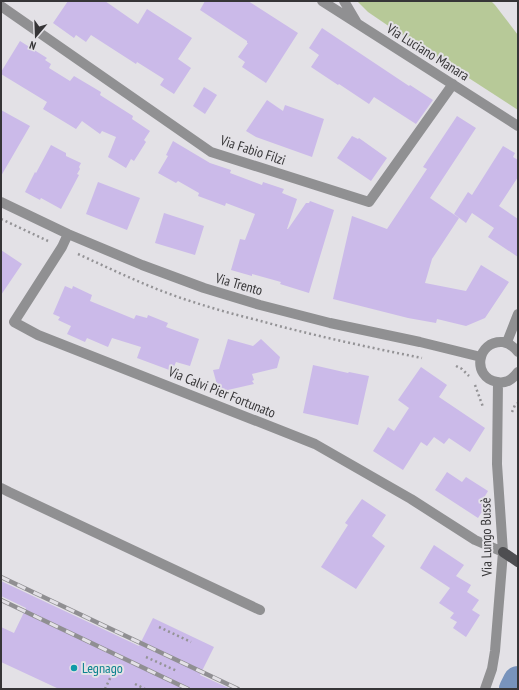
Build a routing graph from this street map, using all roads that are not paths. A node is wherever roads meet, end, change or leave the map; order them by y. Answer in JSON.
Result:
{"nodes":[{"id":1,"x":322,"y":1,"type":"edge"},
{"id":2,"x":344,"y":1,"type":"edge"},
{"id":3,"x":1,"y":6,"type":"edge"},
{"id":4,"x":358,"y":24,"type":"junction"},
{"id":5,"x":453,"y":84,"type":"junction"},
{"id":6,"x":518,"y":126,"type":"edge"},
{"id":7,"x":1,"y":202,"type":"edge"},
{"id":8,"x":68,"y":234,"type":"junction"},
{"id":9,"x":518,"y":314,"type":"edge"},
{"id":10,"x":506,"y":342,"type":"junction"},
{"id":11,"x":518,"y":352,"type":"edge"},
{"id":12,"x":481,"y":357,"type":"junction"},
{"id":13,"x":518,"y":372,"type":"edge"},
{"id":14,"x":498,"y":382,"type":"junction"},
{"id":15,"x":1,"y":488,"type":"edge"},
{"id":16,"x":503,"y":552,"type":"junction"},
{"id":17,"x":518,"y":562,"type":"edge"},
{"id":18,"x":260,"y":610,"type":"dead end"},
{"id":19,"x":485,"y":689,"type":"edge"}],
"edges":[{"from":1,"to":4,"type":"street","name":"Via Luciano Manara"},
{"from":2,"to":4,"type":"street"},
{"from":3,"to":5,"type":"street","name":"Via Fabio Filzi"},
{"from":4,"to":5,"type":"street","name":"Via Luciano Manara"},
{"from":5,"to":6,"type":"street","name":"Via Luciano Manara"},
{"from":7,"to":8,"type":"street","name":"Via Trento"},
{"from":8,"to":12,"type":"street","name":"Via Trento"},
{"from":8,"to":16,"type":"street","name":"Via Calvi Pier Fortunato"},
{"from":9,"to":10,"type":"street"},
{"from":10,"to":11,"type":"street"},
{"from":10,"to":12,"type":"street"},
{"from":12,"to":14,"type":"street"},
{"from":13,"to":14,"type":"street"},
{"from":14,"to":16,"type":"street","name":"Via Lungo Bussè"},
{"from":15,"to":18,"type":"street"},
{"from":16,"to":17,"type":"main road"},
{"from":16,"to":19,"type":"street","name":"Via Lungo Bussè"}]}
